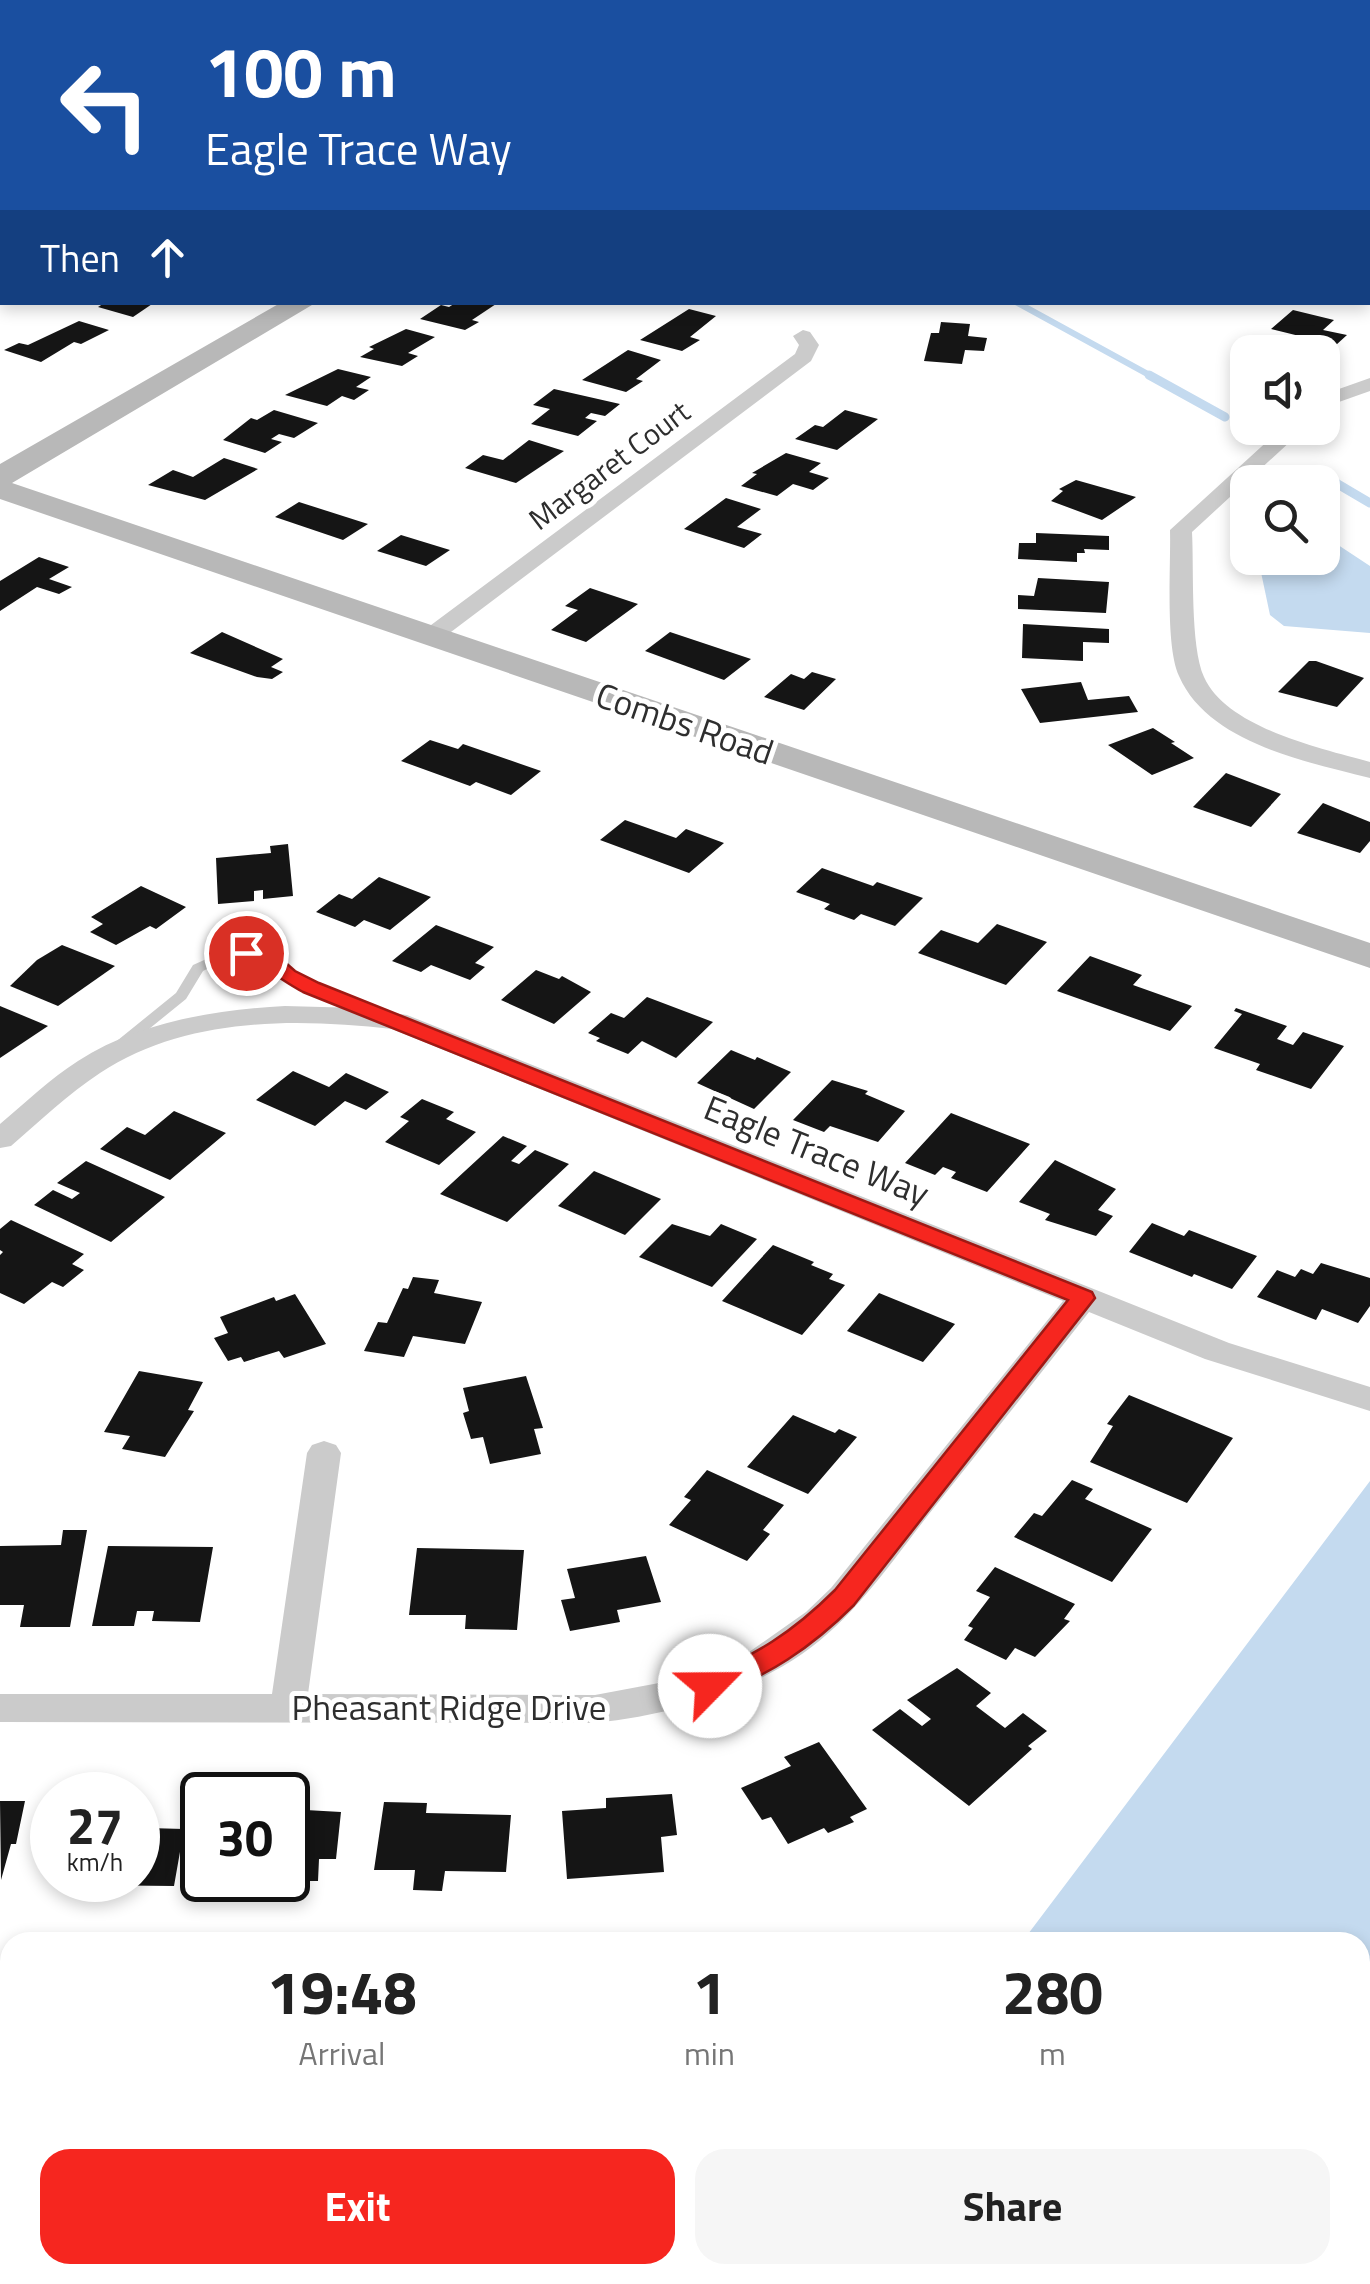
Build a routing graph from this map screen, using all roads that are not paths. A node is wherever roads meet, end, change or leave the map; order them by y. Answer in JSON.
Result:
{"nodes":[{"id":1,"x":298,"y":305,"type":"edge"},
{"id":2,"x":804,"y":336,"type":"dead end"},
{"id":3,"x":1370,"y":384,"type":"edge"},
{"id":4,"x":1340,"y":395,"type":"edge"},
{"id":5,"x":1275,"y":445,"type":"edge"},
{"id":6,"x":0,"y":477,"type":"edge"},
{"id":7,"x":0,"y":489,"type":"edge"},
{"id":8,"x":431,"y":636,"type":"junction"},
{"id":9,"x":1370,"y":770,"type":"edge"},
{"id":10,"x":1370,"y":956,"type":"edge"},
{"id":11,"x":397,"y":1021,"type":"junction"},
{"id":12,"x":104,"y":1058,"type":"junction"},
{"id":13,"x":0,"y":1139,"type":"edge"},
{"id":14,"x":1083,"y":1298,"type":"junction"},
{"id":15,"x":1370,"y":1399,"type":"edge"},
{"id":16,"x":324,"y":1453,"type":"dead end"},
{"id":17,"x":0,"y":1708,"type":"edge"},
{"id":18,"x":288,"y":1709,"type":"junction"}],
"edges":[{"from":1,"to":6,"type":"street"},
{"from":2,"to":8,"type":"street","name":"Margaret Court"},
{"from":3,"to":4,"type":"street"},
{"from":5,"to":9,"type":"street"},
{"from":7,"to":8,"type":"street","name":"Combs Road"},
{"from":8,"to":10,"type":"street","name":"Combs Road"},
{"from":11,"to":12,"type":"street","name":"Eagle Trace Way"},
{"from":11,"to":12,"type":"lane"},
{"from":11,"to":14,"type":"street","name":"Eagle Trace Way"},
{"from":12,"to":13,"type":"street","name":"Eagle Trace Way"},
{"from":14,"to":15,"type":"street","name":"Eagle Trace Way"},
{"from":14,"to":18,"type":"street","name":"Pheasant Ridge Drive"},
{"from":16,"to":18,"type":"street"},
{"from":17,"to":18,"type":"street","name":"Pheasant Ridge Drive"}]}
